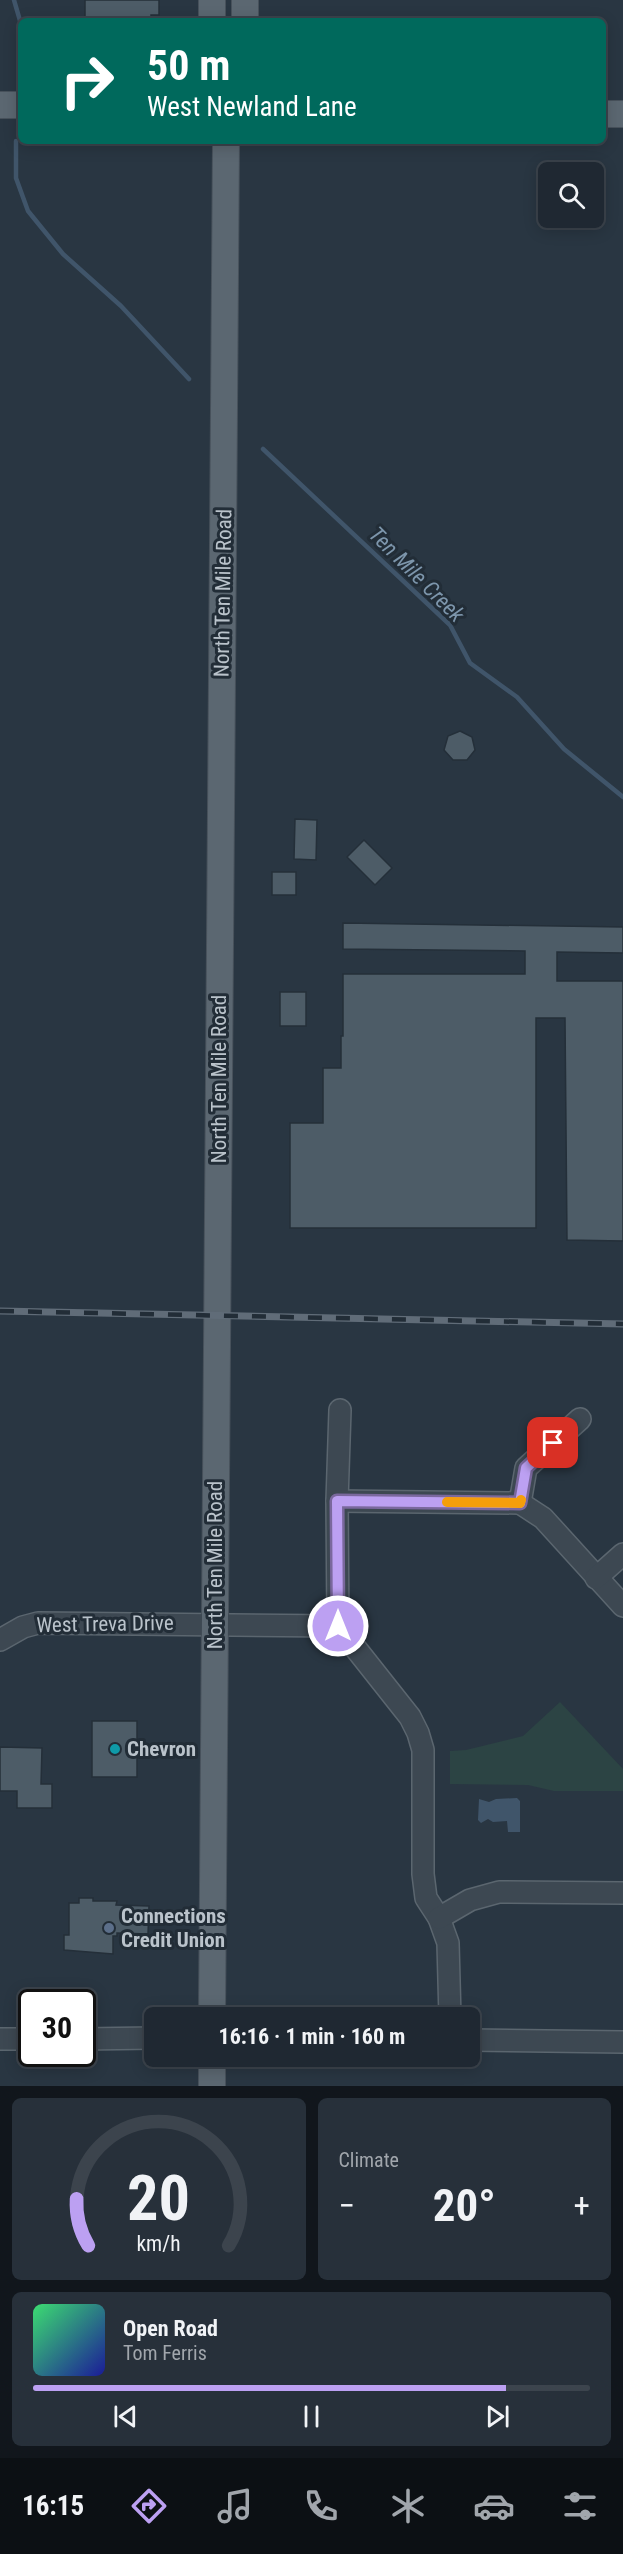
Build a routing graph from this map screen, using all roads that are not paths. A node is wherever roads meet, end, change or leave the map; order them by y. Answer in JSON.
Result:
{"nodes":[{"id":1,"x":212,"y":0,"type":"edge"},
{"id":2,"x":245,"y":0,"type":"edge"},
{"id":3,"x":213,"y":18,"type":"edge"},
{"id":4,"x":245,"y":18,"type":"edge"},
{"id":5,"x":0,"y":105,"type":"edge"},
{"id":6,"x":18,"y":105,"type":"edge"},
{"id":7,"x":606,"y":114,"type":"edge"},
{"id":8,"x":623,"y":114,"type":"edge"},
{"id":9,"x":226,"y":144,"type":"edge"},
{"id":10,"x":340,"y":1410,"type":"dead end"},
{"id":11,"x":580,"y":1419,"type":"dead end"},
{"id":12,"x":337,"y":1501,"type":"junction"},
{"id":13,"x":520,"y":1503,"type":"junction"},
{"id":14,"x":623,"y":1554,"type":"edge"},
{"id":15,"x":596,"y":1578,"type":"junction"},
{"id":16,"x":623,"y":1606,"type":"edge"},
{"id":17,"x":214,"y":1623,"type":"junction"},
{"id":18,"x":338,"y":1626,"type":"junction"},
{"id":19,"x":0,"y":1640,"type":"edge"},
{"id":20,"x":623,"y":1893,"type":"edge"},
{"id":21,"x":439,"y":1918,"type":"junction"},
{"id":22,"x":212,"y":2007,"type":"edge"},
{"id":23,"x":450,"y":2007,"type":"edge"},
{"id":24,"x":96,"y":2038,"type":"edge"},
{"id":25,"x":144,"y":2038,"type":"edge"},
{"id":26,"x":0,"y":2039,"type":"edge"},
{"id":27,"x":18,"y":2039,"type":"edge"},
{"id":28,"x":480,"y":2040,"type":"edge"},
{"id":29,"x":623,"y":2043,"type":"edge"},
{"id":30,"x":212,"y":2067,"type":"edge"},
{"id":31,"x":212,"y":2086,"type":"edge"}],
"edges":[{"from":1,"to":3,"type":"main road"},
{"from":2,"to":4,"type":"main road"},
{"from":5,"to":6,"type":"main road"},
{"from":7,"to":8,"type":"main road"},
{"from":9,"to":17,"type":"main road","name":"North Ten Mile Road"},
{"from":10,"to":12,"type":"street"},
{"from":11,"to":13,"type":"street"},
{"from":12,"to":13,"type":"street"},
{"from":12,"to":18,"type":"street"},
{"from":13,"to":15,"type":"street"},
{"from":14,"to":15,"type":"street"},
{"from":15,"to":16,"type":"street"},
{"from":17,"to":18,"type":"street","name":"West Treva Drive"},
{"from":17,"to":19,"type":"street","name":"West Treva Drive"},
{"from":17,"to":22,"type":"main road","name":"North Ten Mile Road"},
{"from":18,"to":21,"type":"street"},
{"from":20,"to":21,"type":"street"},
{"from":21,"to":23,"type":"street"},
{"from":24,"to":25,"type":"street"},
{"from":26,"to":27,"type":"street"},
{"from":28,"to":29,"type":"street"},
{"from":30,"to":31,"type":"main road"}]}
